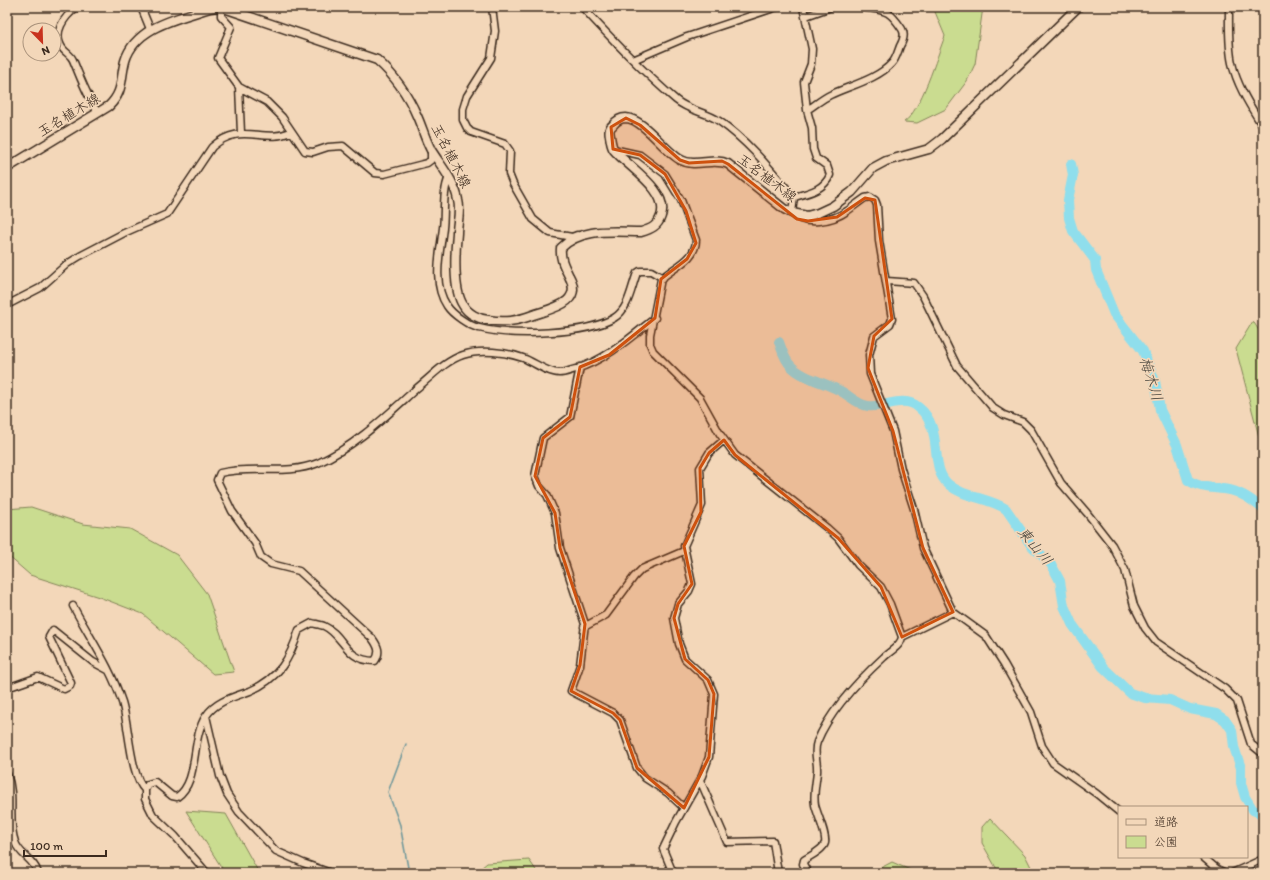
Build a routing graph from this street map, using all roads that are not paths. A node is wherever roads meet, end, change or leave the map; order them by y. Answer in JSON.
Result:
{"nodes":[{"id":1,"x":77,"y":7,"type":"edge"},
{"id":2,"x":141,"y":7,"type":"edge"},
{"id":3,"x":217,"y":7,"type":"edge"},
{"id":4,"x":221,"y":7,"type":"edge"},
{"id":5,"x":226,"y":7,"type":"edge"},
{"id":6,"x":492,"y":7,"type":"edge"},
{"id":7,"x":582,"y":7,"type":"edge"},
{"id":8,"x":777,"y":7,"type":"edge"},
{"id":9,"x":803,"y":7,"type":"edge"},
{"id":10,"x":831,"y":7,"type":"edge"},
{"id":11,"x":839,"y":7,"type":"edge"},
{"id":12,"x":862,"y":7,"type":"edge"},
{"id":13,"x":1078,"y":7,"type":"edge"},
{"id":14,"x":1229,"y":7,"type":"edge"},
{"id":15,"x":806,"y":16,"type":"junction"},
{"id":16,"x":150,"y":29,"type":"junction"},
{"id":17,"x":633,"y":60,"type":"junction"},
{"id":18,"x":239,"y":87,"type":"junction"},
{"id":19,"x":807,"y":110,"type":"junction"},
{"id":20,"x":98,"y":113,"type":"junction"},
{"id":21,"x":1263,"y":127,"type":"edge"},
{"id":22,"x":291,"y":132,"type":"junction"},
{"id":23,"x":241,"y":133,"type":"junction"},
{"id":24,"x":431,"y":148,"type":"junction"},
{"id":25,"x":613,"y":149,"type":"junction"},
{"id":26,"x":7,"y":168,"type":"edge"},
{"id":27,"x":449,"y":177,"type":"junction"},
{"id":28,"x":794,"y":197,"type":"junction"},
{"id":29,"x":792,"y":213,"type":"junction"},
{"id":30,"x":582,"y":234,"type":"junction"},
{"id":31,"x":662,"y":278,"type":"junction"},
{"id":32,"x":887,"y":281,"type":"junction"},
{"id":33,"x":7,"y":305,"type":"edge"},
{"id":34,"x":655,"y":318,"type":"junction"},
{"id":35,"x":580,"y":368,"type":"junction"},
{"id":36,"x":724,"y":440,"type":"junction"},
{"id":37,"x":684,"y":551,"type":"junction"},
{"id":38,"x":73,"y":606,"type":"dead end"},
{"id":39,"x":952,"y":612,"type":"junction"},
{"id":40,"x":584,"y":627,"type":"junction"},
{"id":41,"x":902,"y":637,"type":"junction"},
{"id":42,"x":108,"y":670,"type":"junction"},
{"id":43,"x":7,"y":688,"type":"edge"},
{"id":44,"x":206,"y":716,"type":"junction"},
{"id":45,"x":1261,"y":753,"type":"edge"},
{"id":46,"x":7,"y":774,"type":"edge"},
{"id":47,"x":700,"y":780,"type":"junction"},
{"id":48,"x":145,"y":790,"type":"junction"},
{"id":49,"x":684,"y":808,"type":"junction"},
{"id":50,"x":1118,"y":811,"type":"edge"},
{"id":51,"x":1204,"y":858,"type":"edge"},
{"id":52,"x":1263,"y":860,"type":"edge"},
{"id":53,"x":38,"y":873,"type":"edge"},
{"id":54,"x":207,"y":873,"type":"edge"},
{"id":55,"x":331,"y":873,"type":"edge"},
{"id":56,"x":673,"y":873,"type":"edge"},
{"id":57,"x":778,"y":873,"type":"edge"},
{"id":58,"x":808,"y":873,"type":"edge"},
{"id":59,"x":1226,"y":873,"type":"edge"},
{"id":60,"x":1232,"y":873,"type":"edge"}],
"edges":[{"from":1,"to":20,"type":"street"},
{"from":2,"to":16,"type":"street"},
{"from":3,"to":16,"type":"main road","name":"玉名植木線"},
{"from":4,"to":5,"type":"main road","name":"玉名植木線"},
{"from":4,"to":18,"type":"street"},
{"from":5,"to":24,"type":"main road","name":"玉名植木線"},
{"from":6,"to":30,"type":"street"},
{"from":7,"to":17,"type":"street"},
{"from":8,"to":17,"type":"street"},
{"from":9,"to":15,"type":"street"},
{"from":10,"to":11,"type":"street"},
{"from":10,"to":15,"type":"street"},
{"from":12,"to":19,"type":"street"},
{"from":13,"to":29,"type":"main road","name":"玉名植木線"},
{"from":14,"to":21,"type":"street"},
{"from":15,"to":19,"type":"street"},
{"from":16,"to":20,"type":"main road","name":"玉名植木線"},
{"from":17,"to":28,"type":"street"},
{"from":18,"to":22,"type":"street"},
{"from":18,"to":23,"type":"street"},
{"from":19,"to":28,"type":"street"},
{"from":20,"to":26,"type":"main road","name":"玉名植木線"},
{"from":22,"to":23,"type":"street"},
{"from":22,"to":24,"type":"street"},
{"from":23,"to":33,"type":"street"},
{"from":24,"to":27,"type":"main road","name":"玉名植木線"},
{"from":25,"to":29,"type":"main road","name":"玉名植木線"},
{"from":25,"to":30,"type":"main road","name":"玉名植木線"},
{"from":25,"to":31,"type":"street"},
{"from":27,"to":30,"type":"main road","name":"玉名植木線"},
{"from":27,"to":31,"type":"street"},
{"from":28,"to":29,"type":"street"},
{"from":29,"to":32,"type":"street"},
{"from":31,"to":34,"type":"street"},
{"from":32,"to":39,"type":"street"},
{"from":32,"to":45,"type":"street"},
{"from":34,"to":35,"type":"street"},
{"from":34,"to":36,"type":"street"},
{"from":35,"to":40,"type":"street"},
{"from":35,"to":44,"type":"street"},
{"from":36,"to":37,"type":"street"},
{"from":36,"to":41,"type":"street"},
{"from":37,"to":40,"type":"street"},
{"from":37,"to":47,"type":"street"},
{"from":38,"to":42,"type":"street"},
{"from":39,"to":41,"type":"street"},
{"from":39,"to":50,"type":"street"},
{"from":40,"to":49,"type":"street"},
{"from":41,"to":58,"type":"street"},
{"from":42,"to":43,"type":"street"},
{"from":42,"to":48,"type":"street"},
{"from":44,"to":48,"type":"street"},
{"from":44,"to":55,"type":"street"},
{"from":46,"to":53,"type":"street"},
{"from":47,"to":49,"type":"street"},
{"from":47,"to":57,"type":"street"},
{"from":48,"to":54,"type":"street"},
{"from":49,"to":56,"type":"street"},
{"from":51,"to":59,"type":"street"},
{"from":52,"to":60,"type":"street"}]}
